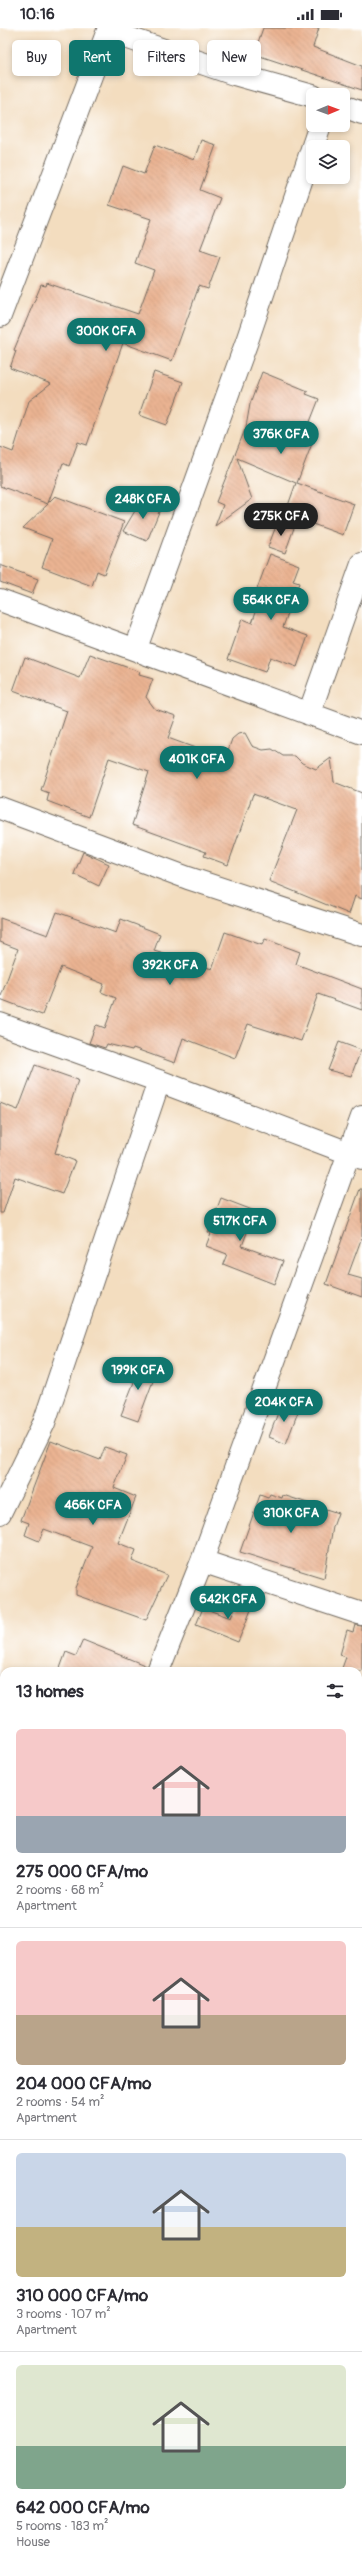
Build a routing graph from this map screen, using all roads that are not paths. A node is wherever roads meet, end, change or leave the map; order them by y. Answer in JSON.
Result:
{"nodes":[{"id":1,"x":108,"y":29,"type":"edge"},
{"id":2,"x":306,"y":94,"type":"edge"},
{"id":3,"x":350,"y":109,"type":"edge"},
{"id":4,"x":362,"y":113,"type":"edge"},
{"id":5,"x":318,"y":132,"type":"edge"},
{"id":6,"x":4,"y":292,"type":"edge"},
{"id":7,"x":0,"y":316,"type":"edge"},
{"id":8,"x":362,"y":564,"type":"edge"},
{"id":9,"x":0,"y":600,"type":"edge"},
{"id":10,"x":136,"y":648,"type":"junction"},
{"id":11,"x":308,"y":714,"type":"junction"},
{"id":12,"x":362,"y":733,"type":"edge"},
{"id":13,"x":0,"y":808,"type":"edge"},
{"id":14,"x":362,"y":935,"type":"edge"},
{"id":15,"x":0,"y":1024,"type":"edge"},
{"id":16,"x":159,"y":1081,"type":"junction"},
{"id":17,"x":362,"y":1118,"type":"edge"},
{"id":18,"x":356,"y":1156,"type":"edge"},
{"id":19,"x":0,"y":1513,"type":"edge"},
{"id":20,"x":202,"y":1561,"type":"junction"},
{"id":21,"x":362,"y":1614,"type":"edge"},
{"id":22,"x":160,"y":1667,"type":"edge"}],
"edges":[{"from":1,"to":2,"type":"street"},
{"from":1,"to":6,"type":"street"},
{"from":3,"to":4,"type":"street"},
{"from":5,"to":10,"type":"street"},
{"from":6,"to":7,"type":"street"},
{"from":8,"to":11,"type":"street"},
{"from":9,"to":10,"type":"street"},
{"from":10,"to":11,"type":"street"},
{"from":11,"to":12,"type":"street"},
{"from":13,"to":14,"type":"street"},
{"from":15,"to":16,"type":"street"},
{"from":16,"to":18,"type":"street"},
{"from":16,"to":19,"type":"street"},
{"from":17,"to":18,"type":"street"},
{"from":18,"to":20,"type":"street"},
{"from":20,"to":21,"type":"street"},
{"from":20,"to":22,"type":"street"}]}
